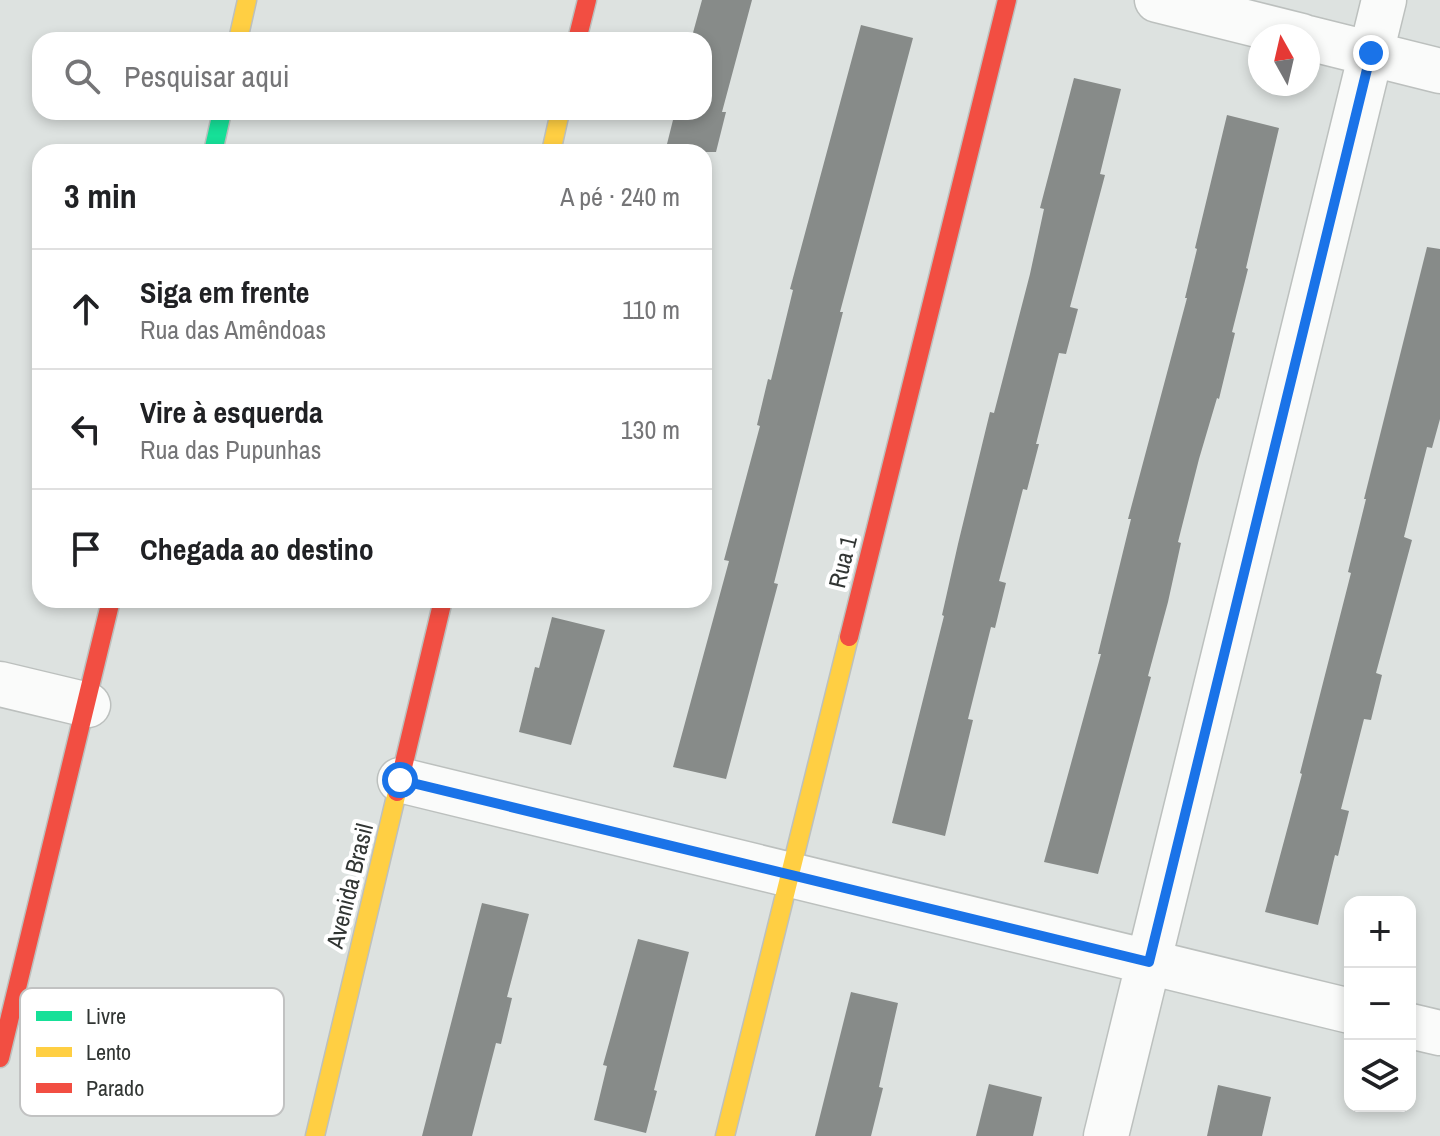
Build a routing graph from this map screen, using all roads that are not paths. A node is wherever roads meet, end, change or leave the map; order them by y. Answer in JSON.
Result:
{"nodes":[{"id":1,"x":247,"y":0,"type":"edge"},
{"id":2,"x":587,"y":0,"type":"edge"},
{"id":3,"x":1007,"y":0,"type":"edge"},
{"id":4,"x":1157,"y":0,"type":"edge"},
{"id":5,"x":1384,"y":0,"type":"edge"},
{"id":6,"x":1254,"y":24,"type":"edge"},
{"id":7,"x":240,"y":32,"type":"edge"},
{"id":8,"x":579,"y":32,"type":"edge"},
{"id":9,"x":1320,"y":41,"type":"edge"},
{"id":10,"x":1371,"y":53,"type":"junction"},
{"id":11,"x":1440,"y":71,"type":"edge"},
{"id":12,"x":220,"y":120,"type":"edge"},
{"id":13,"x":558,"y":120,"type":"edge"},
{"id":14,"x":215,"y":144,"type":"edge"},
{"id":15,"x":553,"y":144,"type":"edge"},
{"id":16,"x":109,"y":608,"type":"edge"},
{"id":17,"x":441,"y":608,"type":"edge"},
{"id":18,"x":0,"y":684,"type":"edge"},
{"id":19,"x":88,"y":705,"type":"junction"},
{"id":20,"x":400,"y":780,"type":"junction"},
{"id":21,"x":790,"y":875,"type":"junction"},
{"id":22,"x":1149,"y":962,"type":"junction"},
{"id":23,"x":1344,"y":1010,"type":"edge"},
{"id":24,"x":1416,"y":1027,"type":"edge"},
{"id":25,"x":1440,"y":1033,"type":"edge"},
{"id":26,"x":0,"y":1058,"type":"edge"},
{"id":27,"x":315,"y":1136,"type":"edge"},
{"id":28,"x":725,"y":1136,"type":"edge"},
{"id":29,"x":1106,"y":1136,"type":"edge"}],
"edges":[{"from":1,"to":7,"type":"street"},
{"from":2,"to":8,"type":"street"},
{"from":3,"to":21,"type":"street","name":"Rua 1"},
{"from":4,"to":6,"type":"street"},
{"from":5,"to":10,"type":"street"},
{"from":9,"to":10,"type":"street"},
{"from":10,"to":11,"type":"street"},
{"from":10,"to":22,"type":"street"},
{"from":12,"to":14,"type":"street"},
{"from":13,"to":15,"type":"street"},
{"from":16,"to":19,"type":"street"},
{"from":17,"to":20,"type":"street","name":"Avenida Brasil"},
{"from":18,"to":19,"type":"street"},
{"from":19,"to":26,"type":"street"},
{"from":20,"to":21,"type":"street"},
{"from":20,"to":27,"type":"street","name":"Avenida Brasil"},
{"from":21,"to":22,"type":"street"},
{"from":21,"to":28,"type":"street","name":"Rua 1"},
{"from":22,"to":23,"type":"street"},
{"from":22,"to":29,"type":"street"},
{"from":24,"to":25,"type":"street"}]}
